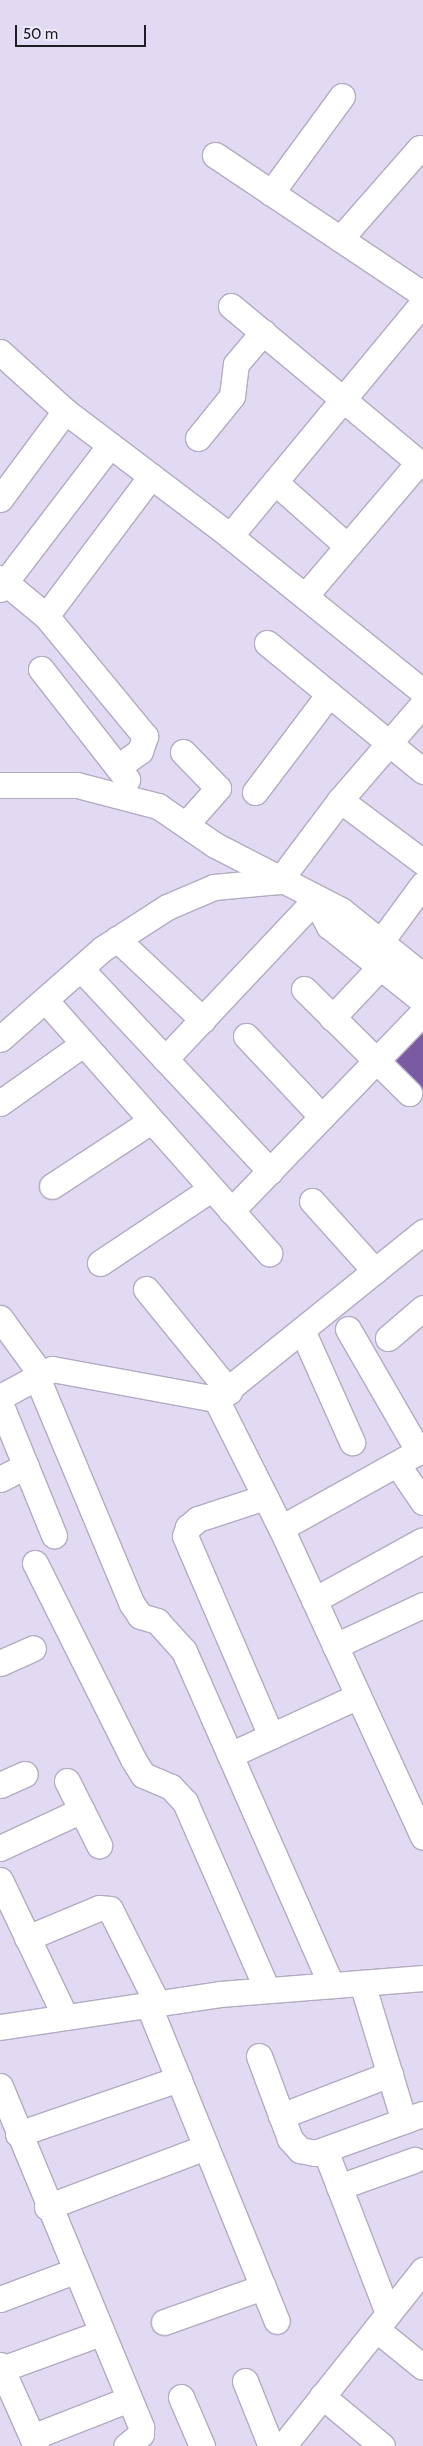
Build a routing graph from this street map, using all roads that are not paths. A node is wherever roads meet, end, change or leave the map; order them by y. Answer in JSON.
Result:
{"nodes":[{"id":1,"x":342,"y":96,"type":"dead end"},
{"id":2,"x":420,"y":148,"type":"dead end"},
{"id":3,"x":215,"y":155,"type":"dead end"},
{"id":4,"x":271,"y":193,"type":"junction"},
{"id":5,"x":340,"y":239,"type":"junction"},
{"id":6,"x":423,"y":294,"type":"edge"},
{"id":7,"x":423,"y":304,"type":"edge"},
{"id":8,"x":231,"y":306,"type":"dead end"},
{"id":9,"x":263,"y":332,"type":"junction"},
{"id":10,"x":0,"y":352,"type":"edge"},
{"id":11,"x":345,"y":398,"type":"junction"},
{"id":12,"x":65,"y":411,"type":"junction"},
{"id":13,"x":198,"y":438,"type":"dead end"},
{"id":14,"x":110,"y":445,"type":"junction"},
{"id":15,"x":421,"y":464,"type":"edge"},
{"id":16,"x":151,"y":476,"type":"junction"},
{"id":17,"x":275,"y":482,"type":"junction"},
{"id":18,"x":0,"y":499,"type":"edge"},
{"id":19,"x":230,"y":536,"type":"junction"},
{"id":20,"x":347,"y":546,"type":"junction"},
{"id":21,"x":2,"y":583,"type":"edge"},
{"id":22,"x":305,"y":596,"type":"junction"},
{"id":23,"x":46,"y":616,"type":"junction"},
{"id":24,"x":267,"y":643,"type":"dead end"},
{"id":25,"x":41,"y":669,"type":"dead end"},
{"id":26,"x":423,"y":692,"type":"edge"},
{"id":27,"x":330,"y":694,"type":"junction"},
{"id":28,"x":423,"y":704,"type":"edge"},
{"id":29,"x":389,"y":744,"type":"junction"},
{"id":30,"x":183,"y":752,"type":"dead end"},
{"id":31,"x":118,"y":767,"type":"junction"},
{"id":32,"x":423,"y":770,"type":"edge"},
{"id":33,"x":0,"y":785,"type":"edge"},
{"id":34,"x":255,"y":792,"type":"dead end"},
{"id":35,"x":340,"y":800,"type":"junction"},
{"id":36,"x":144,"y":801,"type":"junction"},
{"id":37,"x":187,"y":824,"type":"junction"},
{"id":38,"x":423,"y":862,"type":"edge"},
{"id":39,"x":279,"y":881,"type":"junction"},
{"id":40,"x":423,"y":884,"type":"edge"},
{"id":41,"x":315,"y":900,"type":"junction"},
{"id":42,"x":117,"y":939,"type":"junction"},
{"id":43,"x":380,"y":955,"type":"junction"},
{"id":44,"x":81,"y":969,"type":"junction"},
{"id":45,"x":423,"y":976,"type":"edge"},
{"id":46,"x":304,"y":989,"type":"dead end"},
{"id":47,"x":46,"y":1001,"type":"junction"},
{"id":48,"x":423,"y":1001,"type":"edge"},
{"id":49,"x":423,"y":1012,"type":"edge"},
{"id":50,"x":332,"y":1018,"type":"junction"},
{"id":51,"x":203,"y":1020,"type":"junction"},
{"id":52,"x":246,"y":1036,"type":"dead end"},
{"id":53,"x":0,"y":1039,"type":"edge"},
{"id":54,"x":84,"y":1044,"type":"junction"},
{"id":55,"x":165,"y":1058,"type":"junction"},
{"id":56,"x":375,"y":1062,"type":"junction"},
{"id":57,"x":409,"y":1094,"type":"dead end"},
{"id":58,"x":0,"y":1103,"type":"edge"},
{"id":59,"x":322,"y":1117,"type":"junction"},
{"id":60,"x":151,"y":1121,"type":"junction"},
{"id":61,"x":270,"y":1171,"type":"junction"},
{"id":62,"x":52,"y":1186,"type":"dead end"},
{"id":63,"x":211,"y":1189,"type":"junction"},
{"id":64,"x":312,"y":1202,"type":"dead end"},
{"id":65,"x":230,"y":1211,"type":"junction"},
{"id":66,"x":423,"y":1232,"type":"edge"},
{"id":67,"x":269,"y":1253,"type":"dead end"},
{"id":68,"x":100,"y":1263,"type":"dead end"},
{"id":69,"x":375,"y":1271,"type":"junction"},
{"id":70,"x":146,"y":1289,"type":"dead end"},
{"id":71,"x":0,"y":1318,"type":"edge"},
{"id":72,"x":419,"y":1320,"type":"edge"},
{"id":73,"x":348,"y":1329,"type":"dead end"},
{"id":74,"x":302,"y":1330,"type":"junction"},
{"id":75,"x":388,"y":1338,"type":"dead end"},
{"id":76,"x":38,"y":1374,"type":"junction"},
{"id":77,"x":222,"y":1395,"type":"junction"},
{"id":78,"x":0,"y":1397,"type":"edge"},
{"id":79,"x":0,"y":1403,"type":"edge"},
{"id":80,"x":352,"y":1442,"type":"dead end"},
{"id":81,"x":421,"y":1450,"type":"edge"},
{"id":82,"x":397,"y":1464,"type":"junction"},
{"id":83,"x":26,"y":1466,"type":"junction"},
{"id":84,"x":0,"y":1479,"type":"edge"},
{"id":85,"x":265,"y":1497,"type":"junction"},
{"id":86,"x":423,"y":1502,"type":"edge"},
{"id":87,"x":281,"y":1528,"type":"junction"},
{"id":88,"x":54,"y":1535,"type":"dead end"},
{"id":89,"x":423,"y":1540,"type":"edge"},
{"id":90,"x":35,"y":1564,"type":"dead end"},
{"id":91,"x":314,"y":1600,"type":"junction"},
{"id":92,"x":423,"y":1605,"type":"edge"},
{"id":93,"x":335,"y":1646,"type":"junction"},
{"id":94,"x":33,"y":1648,"type":"dead end"},
{"id":95,"x":0,"y":1663,"type":"edge"},
{"id":96,"x":358,"y":1696,"type":"junction"},
{"id":97,"x":271,"y":1736,"type":"junction"},
{"id":98,"x":230,"y":1755,"type":"junction"},
{"id":99,"x":25,"y":1774,"type":"dead end"},
{"id":100,"x":67,"y":1781,"type":"dead end"},
{"id":101,"x":0,"y":1785,"type":"edge"},
{"id":102,"x":82,"y":1810,"type":"junction"},
{"id":103,"x":423,"y":1837,"type":"edge"},
{"id":104,"x":99,"y":1845,"type":"dead end"},
{"id":105,"x":0,"y":1848,"type":"edge"},
{"id":106,"x":0,"y":1880,"type":"edge"},
{"id":107,"x":28,"y":1938,"type":"junction"},
{"id":108,"x":423,"y":1978,"type":"edge"},
{"id":109,"x":362,"y":1983,"type":"junction"},
{"id":110,"x":331,"y":1985,"type":"junction"},
{"id":111,"x":267,"y":1990,"type":"junction"},
{"id":112,"x":153,"y":2003,"type":"junction"},
{"id":113,"x":64,"y":2016,"type":"junction"},
{"id":114,"x":3,"y":2018,"type":"edge"},
{"id":115,"x":259,"y":2056,"type":"dead end"},
{"id":116,"x":390,"y":2074,"type":"junction"},
{"id":117,"x":179,"y":2079,"type":"junction"},
{"id":118,"x":0,"y":2086,"type":"edge"},
{"id":119,"x":281,"y":2116,"type":"junction"},
{"id":120,"x":413,"y":2118,"type":"edge"},
{"id":121,"x":18,"y":2134,"type":"junction"},
{"id":122,"x":206,"y":2147,"type":"junction"},
{"id":123,"x":325,"y":2150,"type":"junction"},
{"id":124,"x":414,"y":2160,"type":"dead end"},
{"id":125,"x":339,"y":2186,"type":"junction"},
{"id":126,"x":47,"y":2208,"type":"junction"},
{"id":127,"x":423,"y":2270,"type":"edge"},
{"id":128,"x":74,"y":2272,"type":"junction"},
{"id":129,"x":263,"y":2287,"type":"junction"},
{"id":130,"x":0,"y":2299,"type":"edge"},
{"id":131,"x":277,"y":2321,"type":"dead end"},
{"id":132,"x":382,"y":2321,"type":"junction"},
{"id":133,"x":164,"y":2322,"type":"dead end"},
{"id":134,"x":101,"y":2333,"type":"junction"},
{"id":135,"x":1,"y":2367,"type":"edge"},
{"id":136,"x":423,"y":2367,"type":"edge"},
{"id":137,"x":244,"y":2381,"type":"dead end"},
{"id":138,"x":322,"y":2396,"type":"junction"},
{"id":139,"x":181,"y":2397,"type":"dead end"},
{"id":140,"x":129,"y":2399,"type":"junction"},
{"id":141,"x":34,"y":2442,"type":"edge"},
{"id":142,"x":294,"y":2442,"type":"edge"},
{"id":143,"x":126,"y":2446,"type":"edge"},
{"id":144,"x":202,"y":2446,"type":"edge"},
{"id":145,"x":270,"y":2446,"type":"edge"},
{"id":146,"x":382,"y":2446,"type":"edge"}],
"edges":[{"from":1,"to":4,"type":"street"},
{"from":2,"to":5,"type":"street"},
{"from":3,"to":4,"type":"street"},
{"from":4,"to":5,"type":"street"},
{"from":5,"to":6,"type":"street"},
{"from":7,"to":11,"type":"street"},
{"from":8,"to":9,"type":"street"},
{"from":9,"to":11,"type":"street"},
{"from":9,"to":13,"type":"street"},
{"from":10,"to":12,"type":"street"},
{"from":11,"to":15,"type":"street"},
{"from":11,"to":17,"type":"street"},
{"from":12,"to":14,"type":"street"},
{"from":12,"to":18,"type":"street"},
{"from":14,"to":16,"type":"street"},
{"from":14,"to":21,"type":"street"},
{"from":15,"to":20,"type":"street"},
{"from":16,"to":19,"type":"street"},
{"from":16,"to":23,"type":"street"},
{"from":17,"to":19,"type":"street"},
{"from":17,"to":20,"type":"street"},
{"from":19,"to":22,"type":"street"},
{"from":20,"to":22,"type":"street"},
{"from":21,"to":23,"type":"street"},
{"from":22,"to":26,"type":"street"},
{"from":23,"to":31,"type":"street"},
{"from":24,"to":27,"type":"street"},
{"from":25,"to":31,"type":"street"},
{"from":27,"to":29,"type":"street"},
{"from":27,"to":34,"type":"street"},
{"from":28,"to":29,"type":"street"},
{"from":29,"to":32,"type":"street"},
{"from":29,"to":35,"type":"street"},
{"from":30,"to":37,"type":"street"},
{"from":31,"to":36,"type":"street"},
{"from":33,"to":36,"type":"street"},
{"from":35,"to":38,"type":"street"},
{"from":35,"to":39,"type":"street"},
{"from":36,"to":37,"type":"street"},
{"from":37,"to":39,"type":"street"},
{"from":39,"to":41,"type":"street"},
{"from":39,"to":42,"type":"street"},
{"from":40,"to":43,"type":"street"},
{"from":41,"to":43,"type":"street"},
{"from":41,"to":51,"type":"street"},
{"from":42,"to":44,"type":"street"},
{"from":42,"to":51,"type":"street"},
{"from":43,"to":45,"type":"street"},
{"from":43,"to":48,"type":"street"},
{"from":43,"to":50,"type":"street"},
{"from":44,"to":47,"type":"street"},
{"from":44,"to":55,"type":"street"},
{"from":46,"to":50,"type":"street"},
{"from":47,"to":53,"type":"street"},
{"from":47,"to":54,"type":"street"},
{"from":49,"to":56,"type":"street"},
{"from":50,"to":56,"type":"street"},
{"from":51,"to":55,"type":"street"},
{"from":52,"to":59,"type":"street"},
{"from":54,"to":58,"type":"street"},
{"from":54,"to":60,"type":"street"},
{"from":55,"to":61,"type":"street"},
{"from":56,"to":57,"type":"street"},
{"from":56,"to":59,"type":"street"},
{"from":59,"to":61,"type":"street"},
{"from":60,"to":62,"type":"street"},
{"from":60,"to":63,"type":"street"},
{"from":61,"to":65,"type":"street"},
{"from":63,"to":65,"type":"street"},
{"from":63,"to":68,"type":"street"},
{"from":64,"to":69,"type":"street"},
{"from":65,"to":67,"type":"street"},
{"from":66,"to":69,"type":"street"},
{"from":69,"to":74,"type":"street"},
{"from":70,"to":77,"type":"street"},
{"from":71,"to":76,"type":"street"},
{"from":72,"to":75,"type":"street"},
{"from":73,"to":81,"type":"street"},
{"from":74,"to":77,"type":"street"},
{"from":74,"to":80,"type":"street"},
{"from":76,"to":77,"type":"street"},
{"from":76,"to":78,"type":"street"},
{"from":76,"to":98,"type":"street"},
{"from":77,"to":85,"type":"street"},
{"from":79,"to":83,"type":"street"},
{"from":81,"to":82,"type":"street"},
{"from":82,"to":86,"type":"street"},
{"from":82,"to":87,"type":"street"},
{"from":83,"to":84,"type":"street"},
{"from":83,"to":88,"type":"street"},
{"from":85,"to":87,"type":"street"},
{"from":85,"to":97,"type":"street"},
{"from":87,"to":91,"type":"street"},
{"from":89,"to":91,"type":"street"},
{"from":90,"to":111,"type":"street"},
{"from":91,"to":93,"type":"street"},
{"from":92,"to":93,"type":"street"},
{"from":93,"to":96,"type":"street"},
{"from":94,"to":95,"type":"street"},
{"from":96,"to":97,"type":"street"},
{"from":96,"to":103,"type":"street"},
{"from":97,"to":98,"type":"street"},
{"from":98,"to":110,"type":"street"},
{"from":99,"to":101,"type":"street"},
{"from":100,"to":102,"type":"street"},
{"from":102,"to":104,"type":"street"},
{"from":102,"to":105,"type":"street"},
{"from":106,"to":107,"type":"street"},
{"from":107,"to":112,"type":"street"},
{"from":107,"to":113,"type":"street"},
{"from":108,"to":109,"type":"street"},
{"from":109,"to":110,"type":"street"},
{"from":109,"to":116,"type":"street"},
{"from":110,"to":111,"type":"street"},
{"from":111,"to":112,"type":"street"},
{"from":112,"to":113,"type":"street"},
{"from":112,"to":117,"type":"street"},
{"from":113,"to":114,"type":"street"},
{"from":115,"to":119,"type":"street"},
{"from":116,"to":119,"type":"street"},
{"from":116,"to":120,"type":"street"},
{"from":117,"to":121,"type":"street"},
{"from":117,"to":122,"type":"street"},
{"from":118,"to":121,"type":"street"},
{"from":119,"to":123,"type":"street"},
{"from":120,"to":123,"type":"street"},
{"from":121,"to":126,"type":"street"},
{"from":122,"to":126,"type":"street"},
{"from":122,"to":129,"type":"street"},
{"from":123,"to":125,"type":"street"},
{"from":124,"to":125,"type":"street"},
{"from":125,"to":132,"type":"street"},
{"from":126,"to":128,"type":"street"},
{"from":127,"to":132,"type":"street"},
{"from":128,"to":130,"type":"street"},
{"from":128,"to":134,"type":"street"},
{"from":129,"to":131,"type":"street"},
{"from":129,"to":133,"type":"street"},
{"from":132,"to":136,"type":"street"},
{"from":132,"to":138,"type":"street"},
{"from":134,"to":135,"type":"street"},
{"from":134,"to":140,"type":"street"},
{"from":135,"to":141,"type":"street"},
{"from":137,"to":145,"type":"street"},
{"from":138,"to":142,"type":"street"},
{"from":138,"to":146,"type":"street"},
{"from":139,"to":144,"type":"street"},
{"from":140,"to":141,"type":"street"},
{"from":140,"to":143,"type":"street"}]}
